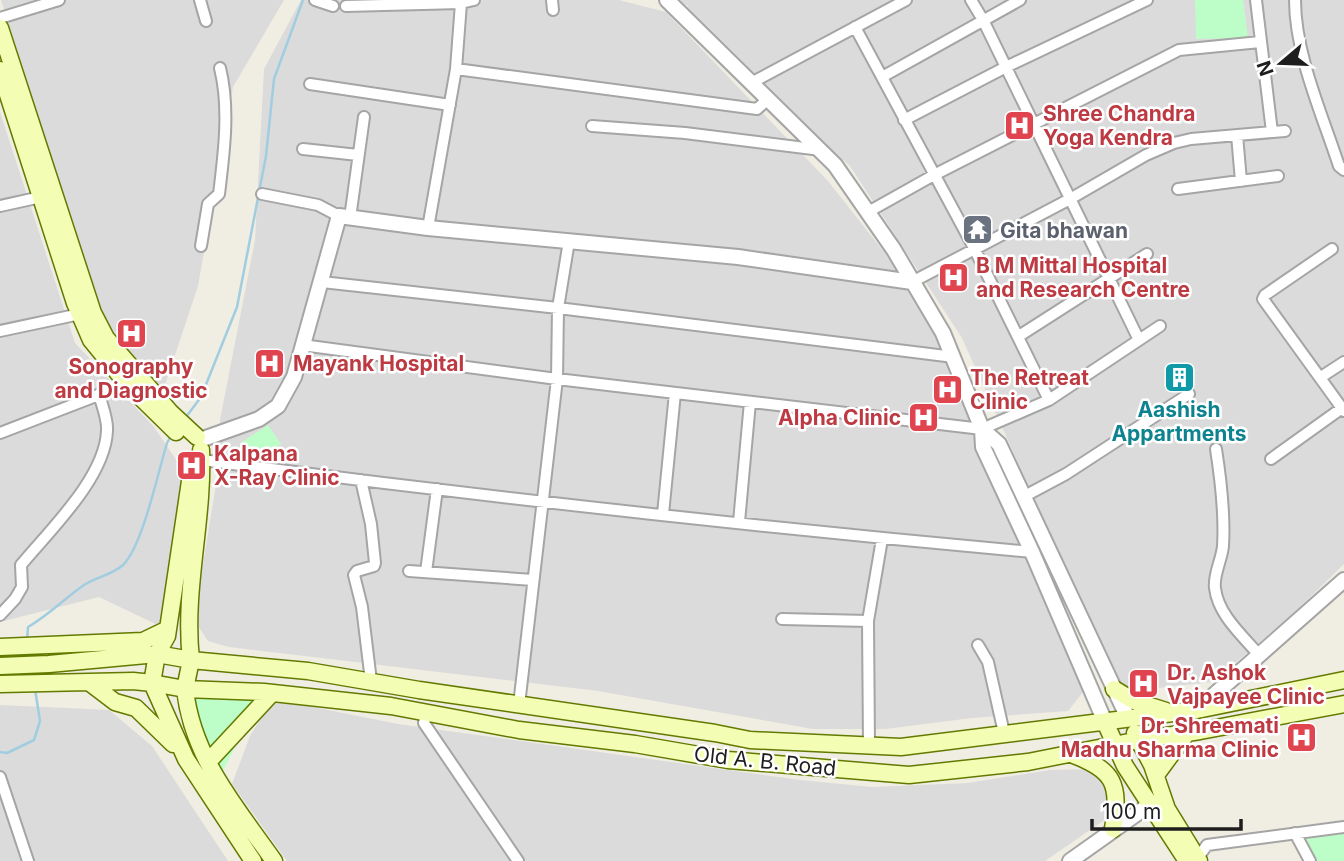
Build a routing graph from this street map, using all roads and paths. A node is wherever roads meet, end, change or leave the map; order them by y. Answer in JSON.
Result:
{"nodes":[{"id":1,"x":59,"y":0,"type":"edge"},
{"id":2,"x":200,"y":0,"type":"edge"},
{"id":3,"x":315,"y":0,"type":"edge"},
{"id":4,"x":474,"y":0,"type":"edge"},
{"id":5,"x":667,"y":0,"type":"edge"},
{"id":6,"x":906,"y":0,"type":"edge"},
{"id":7,"x":971,"y":0,"type":"edge"},
{"id":8,"x":1020,"y":0,"type":"edge"},
{"id":9,"x":1147,"y":0,"type":"edge"},
{"id":10,"x":1255,"y":0,"type":"edge"},
{"id":11,"x":1296,"y":0,"type":"edge"},
{"id":12,"x":461,"y":3,"type":"junction"},
{"id":13,"x":332,"y":6,"type":"dead end"},
{"id":14,"x":346,"y":6,"type":"dead end"},
{"id":15,"x":0,"y":18,"type":"edge"},
{"id":16,"x":983,"y":20,"type":"junction"},
{"id":17,"x":206,"y":21,"type":"dead end"},
{"id":18,"x":855,"y":27,"type":"junction"},
{"id":19,"x":0,"y":28,"type":"edge"},
{"id":20,"x":1260,"y":42,"type":"junction"},
{"id":21,"x":1006,"y":67,"type":"junction"},
{"id":22,"x":220,"y":68,"type":"dead end"},
{"id":23,"x":456,"y":69,"type":"junction"},
{"id":24,"x":0,"y":70,"type":"edge"},
{"id":25,"x":881,"y":77,"type":"junction"},
{"id":26,"x":753,"y":82,"type":"junction"},
{"id":27,"x":310,"y":84,"type":"dead end"},
{"id":28,"x":769,"y":98,"type":"junction"},
{"id":29,"x":450,"y":105,"type":"junction"},
{"id":30,"x":364,"y":117,"type":"dead end"},
{"id":31,"x":904,"y":120,"type":"junction"},
{"id":32,"x":1034,"y":124,"type":"junction"},
{"id":33,"x":593,"y":126,"type":"dead end"},
{"id":34,"x":1284,"y":131,"type":"dead end"},
{"id":35,"x":1272,"y":132,"type":"junction"},
{"id":36,"x":1237,"y":135,"type":"junction"},
{"id":37,"x":303,"y":149,"type":"dead end"},
{"id":38,"x":821,"y":150,"type":"junction"},
{"id":39,"x":358,"y":155,"type":"junction"},
{"id":40,"x":1344,"y":170,"type":"edge"},
{"id":41,"x":934,"y":175,"type":"junction"},
{"id":42,"x":1278,"y":176,"type":"dead end"},
{"id":43,"x":1241,"y":181,"type":"junction"},
{"id":44,"x":1178,"y":189,"type":"dead end"},
{"id":45,"x":262,"y":194,"type":"dead end"},
{"id":46,"x":41,"y":197,"type":"junction"},
{"id":47,"x":1070,"y":199,"type":"junction"},
{"id":48,"x":0,"y":205,"type":"edge"},
{"id":49,"x":868,"y":212,"type":"junction"},
{"id":50,"x":345,"y":217,"type":"junction"},
{"id":51,"x":428,"y":228,"type":"junction"},
{"id":52,"x":569,"y":242,"type":"junction"},
{"id":53,"x":201,"y":246,"type":"dead end"},
{"id":54,"x":974,"y":248,"type":"junction"},
{"id":55,"x":1332,"y":249,"type":"dead end"},
{"id":56,"x":1147,"y":254,"type":"dead end"},
{"id":57,"x":1109,"y":279,"type":"junction"},
{"id":58,"x":322,"y":282,"type":"junction"},
{"id":59,"x":912,"y":282,"type":"junction"},
{"id":60,"x":558,"y":308,"type":"junction"},
{"id":61,"x":80,"y":314,"type":"junction"},
{"id":62,"x":1160,"y":326,"type":"dead end"},
{"id":63,"x":0,"y":331,"type":"edge"},
{"id":64,"x":1019,"y":337,"type":"junction"},
{"id":65,"x":1139,"y":340,"type":"junction"},
{"id":66,"x":302,"y":345,"type":"junction"},
{"id":67,"x":954,"y":357,"type":"junction"},
{"id":68,"x":1344,"y":362,"type":"edge"},
{"id":69,"x":1321,"y":377,"type":"junction"},
{"id":70,"x":557,"y":379,"type":"junction"},
{"id":71,"x":127,"y":384,"type":"junction"},
{"id":72,"x":675,"y":393,"type":"junction"},
{"id":73,"x":99,"y":394,"type":"junction"},
{"id":74,"x":1189,"y":394,"type":"dead end"},
{"id":75,"x":1049,"y":400,"type":"junction"},
{"id":76,"x":750,"y":402,"type":"junction"},
{"id":77,"x":1343,"y":409,"type":"edge"},
{"id":78,"x":166,"y":416,"type":"junction"},
{"id":79,"x":982,"y":429,"type":"junction"},
{"id":80,"x":0,"y":433,"type":"edge"},
{"id":81,"x":194,"y":443,"type":"junction"},
{"id":82,"x":1216,"y":449,"type":"dead end"},
{"id":83,"x":1271,"y":459,"type":"dead end"},
{"id":84,"x":360,"y":480,"type":"junction"},
{"id":85,"x":437,"y":489,"type":"junction"},
{"id":86,"x":1023,"y":497,"type":"junction"},
{"id":87,"x":542,"y":501,"type":"junction"},
{"id":88,"x":663,"y":514,"type":"junction"},
{"id":89,"x":739,"y":522,"type":"junction"},
{"id":90,"x":882,"y":539,"type":"junction"},
{"id":91,"x":1032,"y":552,"type":"junction"},
{"id":92,"x":410,"y":571,"type":"dead end"},
{"id":93,"x":426,"y":572,"type":"junction"},
{"id":94,"x":533,"y":580,"type":"junction"},
{"id":95,"x":1344,"y":580,"type":"edge"},
{"id":96,"x":0,"y":615,"type":"edge"},
{"id":97,"x":782,"y":619,"type":"dead end"},
{"id":98,"x":869,"y":621,"type":"junction"},
{"id":99,"x":168,"y":629,"type":"junction"},
{"id":100,"x":187,"y":629,"type":"junction"},
{"id":101,"x":978,"y":645,"type":"dead end"},
{"id":102,"x":46,"y":646,"type":"junction"},
{"id":103,"x":0,"y":647,"type":"edge"},
{"id":104,"x":157,"y":654,"type":"junction"},
{"id":105,"x":1259,"y":655,"type":"junction"},
{"id":106,"x":191,"y":660,"type":"junction"},
{"id":107,"x":216,"y":662,"type":"junction"},
{"id":108,"x":43,"y":665,"type":"junction"},
{"id":109,"x":5,"y":667,"type":"edge"},
{"id":110,"x":1344,"y":680,"type":"edge"},
{"id":111,"x":371,"y":681,"type":"junction"},
{"id":112,"x":90,"y":683,"type":"junction"},
{"id":113,"x":152,"y":683,"type":"junction"},
{"id":114,"x":5,"y":684,"type":"edge"},
{"id":115,"x":185,"y":689,"type":"junction"},
{"id":116,"x":1114,"y":689,"type":"junction"},
{"id":117,"x":272,"y":693,"type":"junction"},
{"id":118,"x":1344,"y":704,"type":"edge"},
{"id":119,"x":519,"y":705,"type":"junction"},
{"id":120,"x":1197,"y":709,"type":"junction"},
{"id":121,"x":426,"y":713,"type":"junction"},
{"id":122,"x":1171,"y":713,"type":"junction"},
{"id":123,"x":1128,"y":718,"type":"junction"},
{"id":124,"x":1105,"y":722,"type":"junction"},
{"id":125,"x":1004,"y":733,"type":"junction"},
{"id":126,"x":1187,"y":733,"type":"junction"},
{"id":127,"x":1139,"y":740,"type":"junction"},
{"id":128,"x":1114,"y":745,"type":"junction"},
{"id":129,"x":869,"y":746,"type":"junction"},
{"id":130,"x":1071,"y":754,"type":"junction"},
{"id":131,"x":186,"y":759,"type":"junction"},
{"id":132,"x":208,"y":762,"type":"junction"},
{"id":133,"x":1156,"y":775,"type":"junction"},
{"id":134,"x":0,"y":777,"type":"edge"},
{"id":135,"x":1149,"y":805,"type":"junction"},
{"id":136,"x":1167,"y":809,"type":"junction"},
{"id":137,"x":1344,"y":827,"type":"edge"},
{"id":138,"x":1113,"y":829,"type":"junction"},
{"id":139,"x":1295,"y":833,"type":"junction"},
{"id":140,"x":1086,"y":856,"type":"edge"},
{"id":141,"x":1191,"y":858,"type":"edge"},
{"id":142,"x":28,"y":861,"type":"edge"},
{"id":143,"x":253,"y":861,"type":"edge"},
{"id":144,"x":274,"y":861,"type":"edge"},
{"id":145,"x":518,"y":861,"type":"edge"},
{"id":146,"x":1070,"y":861,"type":"edge"},
{"id":147,"x":1310,"y":861,"type":"edge"}],
"edges":[{"from":1,"to":15,"type":"street"},
{"from":2,"to":17,"type":"street"},
{"from":3,"to":13,"type":"street"},
{"from":4,"to":12,"type":"street"},
{"from":5,"to":26,"type":"street"},
{"from":6,"to":18,"type":"street"},
{"from":7,"to":16,"type":"street"},
{"from":8,"to":16,"type":"street"},
{"from":9,"to":21,"type":"street"},
{"from":10,"to":20,"type":"street"},
{"from":11,"to":40,"type":"street"},
{"from":12,"to":14,"type":"street"},
{"from":12,"to":23,"type":"street"},
{"from":16,"to":21,"type":"street"},
{"from":16,"to":25,"type":"street"},
{"from":18,"to":25,"type":"street"},
{"from":18,"to":26,"type":"street"},
{"from":19,"to":78,"type":"main road"},
{"from":20,"to":32,"type":"street"},
{"from":20,"to":35,"type":"street"},
{"from":21,"to":31,"type":"street"},
{"from":21,"to":32,"type":"street"},
{"from":22,"to":53,"type":"street"},
{"from":23,"to":28,"type":"street"},
{"from":23,"to":29,"type":"street"},
{"from":24,"to":46,"type":"main road"},
{"from":25,"to":31,"type":"street"},
{"from":26,"to":28,"type":"street"},
{"from":27,"to":29,"type":"street"},
{"from":28,"to":38,"type":"street"},
{"from":29,"to":51,"type":"street"},
{"from":30,"to":39,"type":"street"},
{"from":31,"to":41,"type":"street"},
{"from":32,"to":41,"type":"street"},
{"from":32,"to":47,"type":"street"},
{"from":33,"to":38,"type":"street"},
{"from":34,"to":35,"type":"street"},
{"from":35,"to":36,"type":"street"},
{"from":36,"to":43,"type":"street"},
{"from":36,"to":47,"type":"street"},
{"from":37,"to":39,"type":"street"},
{"from":38,"to":49,"type":"street"},
{"from":39,"to":50,"type":"street"},
{"from":41,"to":49,"type":"street"},
{"from":41,"to":54,"type":"street"},
{"from":42,"to":43,"type":"street"},
{"from":43,"to":44,"type":"street"},
{"from":45,"to":50,"type":"street"},
{"from":46,"to":48,"type":"street"},
{"from":46,"to":61,"type":"main road"},
{"from":47,"to":54,"type":"street"},
{"from":47,"to":57,"type":"street"},
{"from":49,"to":59,"type":"street"},
{"from":50,"to":51,"type":"street"},
{"from":50,"to":58,"type":"street"},
{"from":51,"to":52,"type":"street"},
{"from":52,"to":59,"type":"street"},
{"from":52,"to":60,"type":"street"},
{"from":54,"to":59,"type":"street"},
{"from":54,"to":64,"type":"street"},
{"from":55,"to":69,"type":"street"},
{"from":56,"to":57,"type":"street"},
{"from":57,"to":64,"type":"street"},
{"from":57,"to":65,"type":"street"},
{"from":58,"to":60,"type":"street"},
{"from":58,"to":66,"type":"street"},
{"from":59,"to":67,"type":"street"},
{"from":60,"to":67,"type":"street"},
{"from":60,"to":70,"type":"street"},
{"from":61,"to":63,"type":"street"},
{"from":61,"to":71,"type":"main road"},
{"from":62,"to":65,"type":"street"},
{"from":64,"to":75,"type":"street"},
{"from":65,"to":75,"type":"street"},
{"from":66,"to":70,"type":"street"},
{"from":66,"to":81,"type":"street"},
{"from":67,"to":79,"type":"street"},
{"from":68,"to":69,"type":"street"},
{"from":69,"to":77,"type":"street"},
{"from":70,"to":72,"type":"street"},
{"from":70,"to":87,"type":"street"},
{"from":71,"to":73,"type":"street"},
{"from":71,"to":78,"type":"main road"},
{"from":72,"to":76,"type":"street"},
{"from":72,"to":88,"type":"street"},
{"from":73,"to":80,"type":"street"},
{"from":73,"to":96,"type":"street"},
{"from":74,"to":86,"type":"street"},
{"from":75,"to":79,"type":"street"},
{"from":76,"to":79,"type":"street"},
{"from":76,"to":89,"type":"street"},
{"from":77,"to":83,"type":"street"},
{"from":78,"to":81,"type":"main road"},
{"from":79,"to":86,"type":"street"},
{"from":79,"to":91,"type":"street"},
{"from":81,"to":84,"type":"street"},
{"from":81,"to":99,"type":"main road"},
{"from":81,"to":100,"type":"main road"},
{"from":82,"to":105,"type":"street"},
{"from":84,"to":85,"type":"street"},
{"from":84,"to":111,"type":"street"},
{"from":85,"to":87,"type":"street"},
{"from":85,"to":93,"type":"street"},
{"from":86,"to":116,"type":"street"},
{"from":87,"to":88,"type":"street"},
{"from":87,"to":94,"type":"street"},
{"from":88,"to":89,"type":"street"},
{"from":89,"to":90,"type":"street"},
{"from":90,"to":91,"type":"street"},
{"from":90,"to":98,"type":"street"},
{"from":91,"to":124,"type":"street"},
{"from":92,"to":93,"type":"street"},
{"from":93,"to":94,"type":"street"},
{"from":94,"to":119,"type":"street"},
{"from":95,"to":105,"type":"street"},
{"from":97,"to":98,"type":"street"},
{"from":98,"to":129,"type":"street"},
{"from":99,"to":102,"type":"main road"},
{"from":99,"to":104,"type":"main road"},
{"from":100,"to":106,"type":"main road"},
{"from":100,"to":107,"type":"main road"},
{"from":101,"to":125,"type":"street"},
{"from":102,"to":103,"type":"main road"},
{"from":102,"to":108,"type":"main road"},
{"from":104,"to":106,"type":"main road","name":"Old A. B. Road"},
{"from":104,"to":108,"type":"main road"},
{"from":104,"to":113,"type":"main road"},
{"from":105,"to":120,"type":"street"},
{"from":106,"to":107,"type":"main road","name":"Old A. B. Road"},
{"from":106,"to":115,"type":"main road"},
{"from":107,"to":111,"type":"main road","name":"Old A. B. Road"},
{"from":108,"to":109,"type":"main road"},
{"from":110,"to":120,"type":"main road","name":"Old A. B. Road"},
{"from":111,"to":119,"type":"main road","name":"Old A. B. Road"},
{"from":112,"to":113,"type":"main road"},
{"from":112,"to":114,"type":"main road"},
{"from":112,"to":131,"type":"main road"},
{"from":113,"to":115,"type":"main road","name":"Old A. B. Road"},
{"from":113,"to":131,"type":"main road"},
{"from":115,"to":117,"type":"main road","name":"Old A. B. Road"},
{"from":115,"to":132,"type":"main road"},
{"from":116,"to":122,"type":"main road"},
{"from":116,"to":123,"type":"street"},
{"from":117,"to":121,"type":"main road","name":"Old A. B. Road"},
{"from":117,"to":132,"type":"main road"},
{"from":118,"to":126,"type":"main road","name":"Old A. B. Road"},
{"from":119,"to":129,"type":"main road","name":"Old A. B. Road"},
{"from":120,"to":122,"type":"main road","name":"Old A. B. Road"},
{"from":121,"to":130,"type":"main road","name":"Old A. B. Road"},
{"from":121,"to":145,"type":"street"},
{"from":122,"to":123,"type":"main road","name":"Old A. B. Road"},
{"from":123,"to":124,"type":"main road","name":"Old A. B. Road"},
{"from":123,"to":127,"type":"main road"},
{"from":124,"to":125,"type":"main road","name":"Old A. B. Road"},
{"from":124,"to":128,"type":"main road"},
{"from":125,"to":129,"type":"main road","name":"Old A. B. Road"},
{"from":126,"to":127,"type":"main road","name":"Old A. B. Road"},
{"from":126,"to":133,"type":"main road"},
{"from":127,"to":128,"type":"main road","name":"Old A. B. Road"},
{"from":127,"to":133,"type":"main road"},
{"from":128,"to":130,"type":"main road","name":"Old A. B. Road"},
{"from":128,"to":135,"type":"main road"},
{"from":130,"to":138,"type":"main road"},
{"from":131,"to":143,"type":"main road"},
{"from":132,"to":144,"type":"main road"},
{"from":133,"to":136,"type":"main road"},
{"from":134,"to":142,"type":"street"},
{"from":135,"to":136,"type":"street"},
{"from":135,"to":138,"type":"street"},
{"from":135,"to":141,"type":"main road"},
{"from":136,"to":141,"type":"main road"},
{"from":137,"to":139,"type":"street"},
{"from":138,"to":140,"type":"street"},
{"from":139,"to":141,"type":"street"},
{"from":139,"to":147,"type":"street"},
{"from":140,"to":146,"type":"street"}]}
